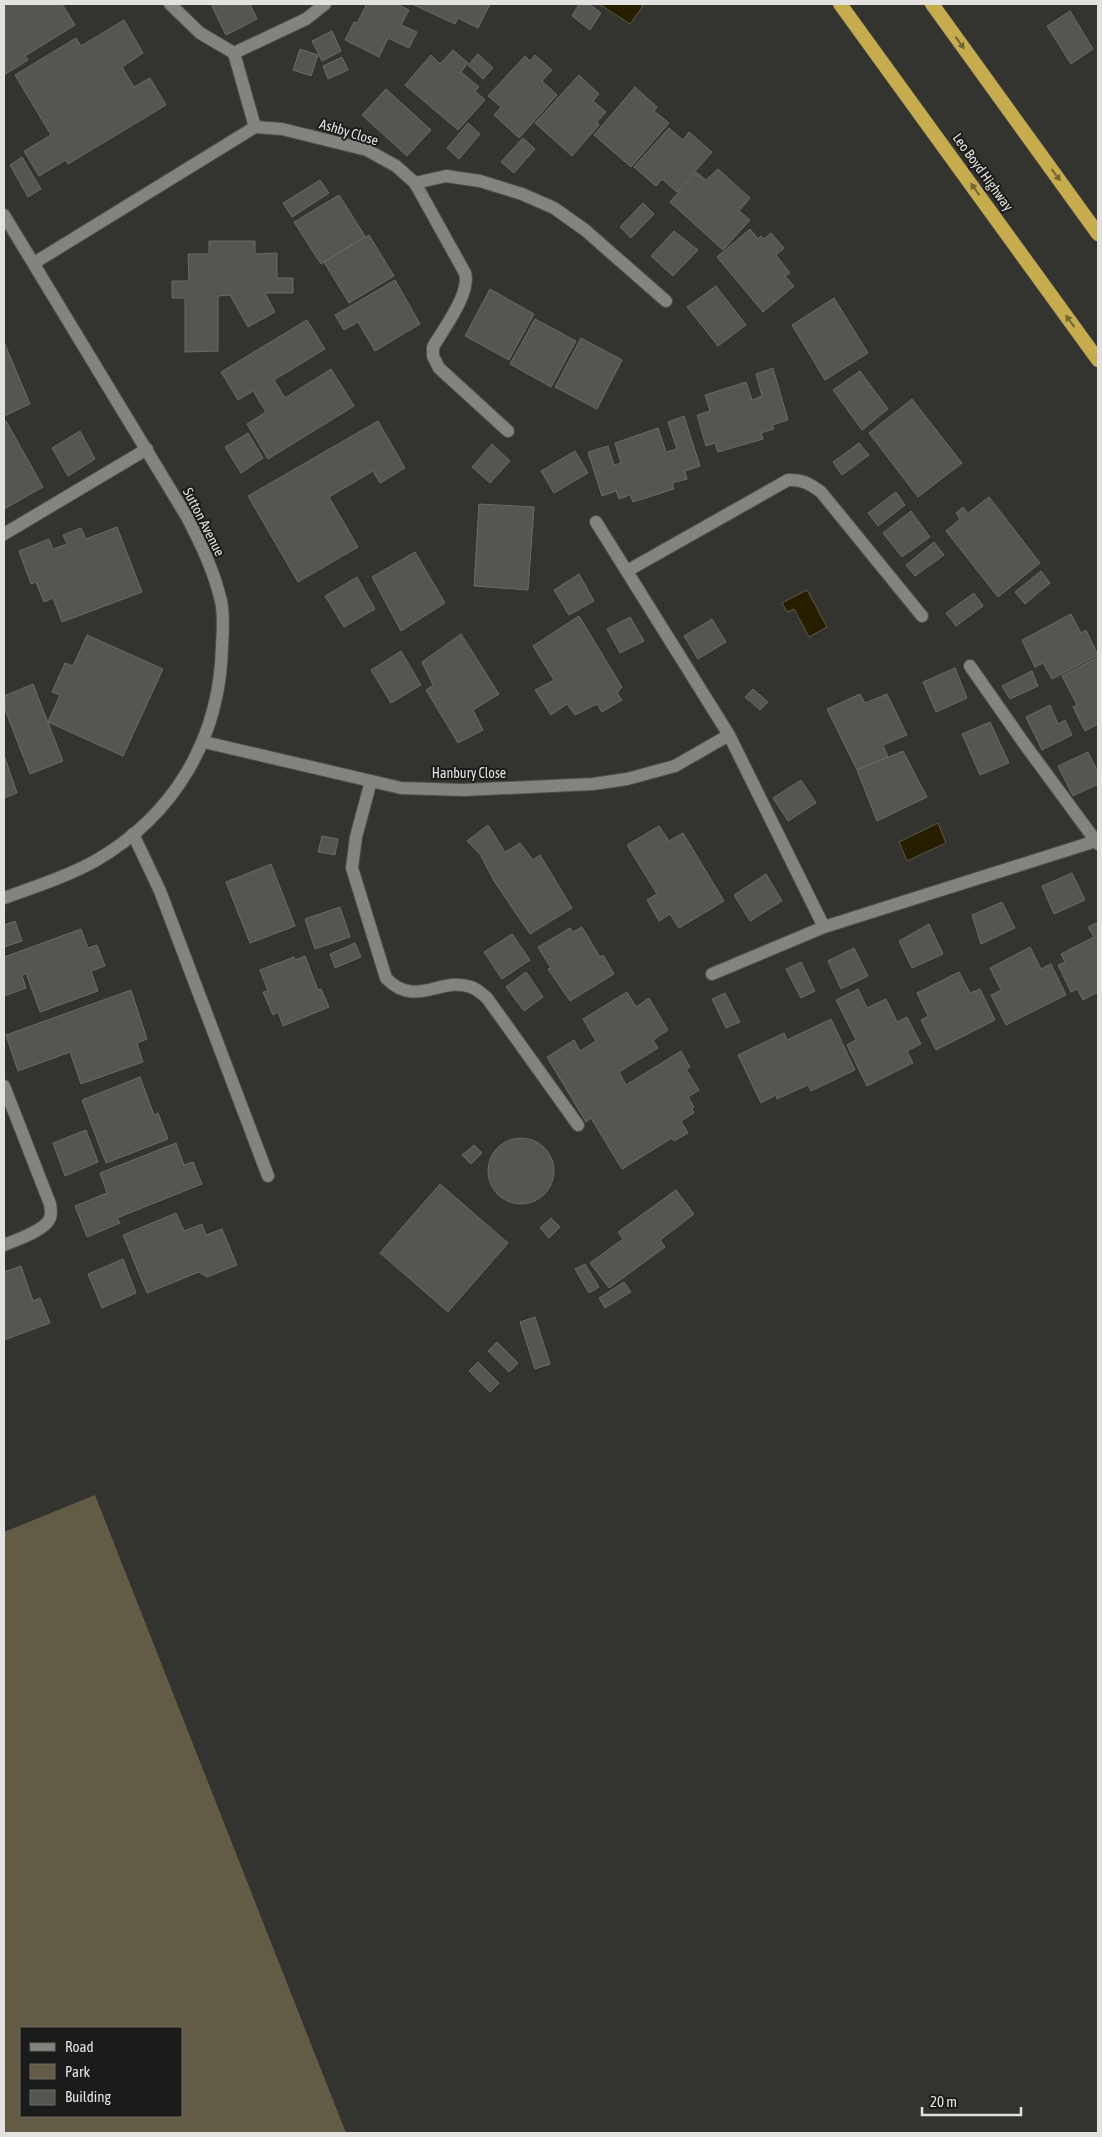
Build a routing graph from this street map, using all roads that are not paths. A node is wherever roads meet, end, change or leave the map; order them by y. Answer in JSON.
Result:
{"nodes":[{"id":1,"x":170,"y":4,"type":"edge"},
{"id":2,"x":325,"y":4,"type":"edge"},
{"id":3,"x":839,"y":4,"type":"edge"},
{"id":4,"x":932,"y":4,"type":"edge"},
{"id":5,"x":234,"y":53,"type":"junction"},
{"id":6,"x":255,"y":126,"type":"junction"},
{"id":7,"x":415,"y":183,"type":"junction"},
{"id":8,"x":4,"y":215,"type":"edge"},
{"id":9,"x":1098,"y":234,"type":"edge"},
{"id":10,"x":34,"y":263,"type":"junction"},
{"id":11,"x":666,"y":301,"type":"dead end"},
{"id":12,"x":1098,"y":360,"type":"edge"},
{"id":13,"x":508,"y":431,"type":"dead end"},
{"id":14,"x":147,"y":448,"type":"junction"},
{"id":15,"x":596,"y":522,"type":"dead end"},
{"id":16,"x":4,"y":534,"type":"edge"},
{"id":17,"x":627,"y":571,"type":"junction"},
{"id":18,"x":922,"y":616,"type":"dead end"},
{"id":19,"x":970,"y":666,"type":"dead end"},
{"id":20,"x":729,"y":735,"type":"junction"},
{"id":21,"x":204,"y":742,"type":"junction"},
{"id":22,"x":371,"y":782,"type":"junction"},
{"id":23,"x":133,"y":834,"type":"junction"},
{"id":24,"x":1097,"y":843,"type":"edge"},
{"id":25,"x":4,"y":898,"type":"edge"},
{"id":26,"x":824,"y":927,"type":"junction"},
{"id":27,"x":712,"y":974,"type":"dead end"},
{"id":28,"x":4,"y":1086,"type":"edge"},
{"id":29,"x":578,"y":1125,"type":"dead end"},
{"id":30,"x":268,"y":1176,"type":"dead end"},
{"id":31,"x":4,"y":1245,"type":"edge"}],
"edges":[{"from":1,"to":5,"type":"street"},
{"from":2,"to":5,"type":"street"},
{"from":12,"to":3,"type":"highway","name":"Leo Boyd Highway","one_way":true},
{"from":4,"to":9,"type":"highway","one_way":true},
{"from":5,"to":6,"type":"street"},
{"from":6,"to":7,"type":"street","name":"Ashby Close"},
{"from":6,"to":10,"type":"street"},
{"from":7,"to":11,"type":"street"},
{"from":7,"to":13,"type":"street","name":"Ashby Close"},
{"from":8,"to":10,"type":"street","name":"Sutton Avenue"},
{"from":10,"to":14,"type":"street","name":"Sutton Avenue"},
{"from":14,"to":16,"type":"street"},
{"from":14,"to":21,"type":"street","name":"Sutton Avenue"},
{"from":15,"to":17,"type":"street"},
{"from":17,"to":18,"type":"street"},
{"from":17,"to":20,"type":"street"},
{"from":19,"to":24,"type":"street"},
{"from":20,"to":22,"type":"street","name":"Hanbury Close"},
{"from":20,"to":26,"type":"street"},
{"from":21,"to":22,"type":"street","name":"Hanbury Close"},
{"from":21,"to":23,"type":"street","name":"Sutton Avenue"},
{"from":22,"to":29,"type":"street"},
{"from":23,"to":25,"type":"street","name":"Sutton Avenue"},
{"from":23,"to":30,"type":"street"},
{"from":24,"to":26,"type":"street"},
{"from":26,"to":27,"type":"street"},
{"from":28,"to":31,"type":"street"}]}
